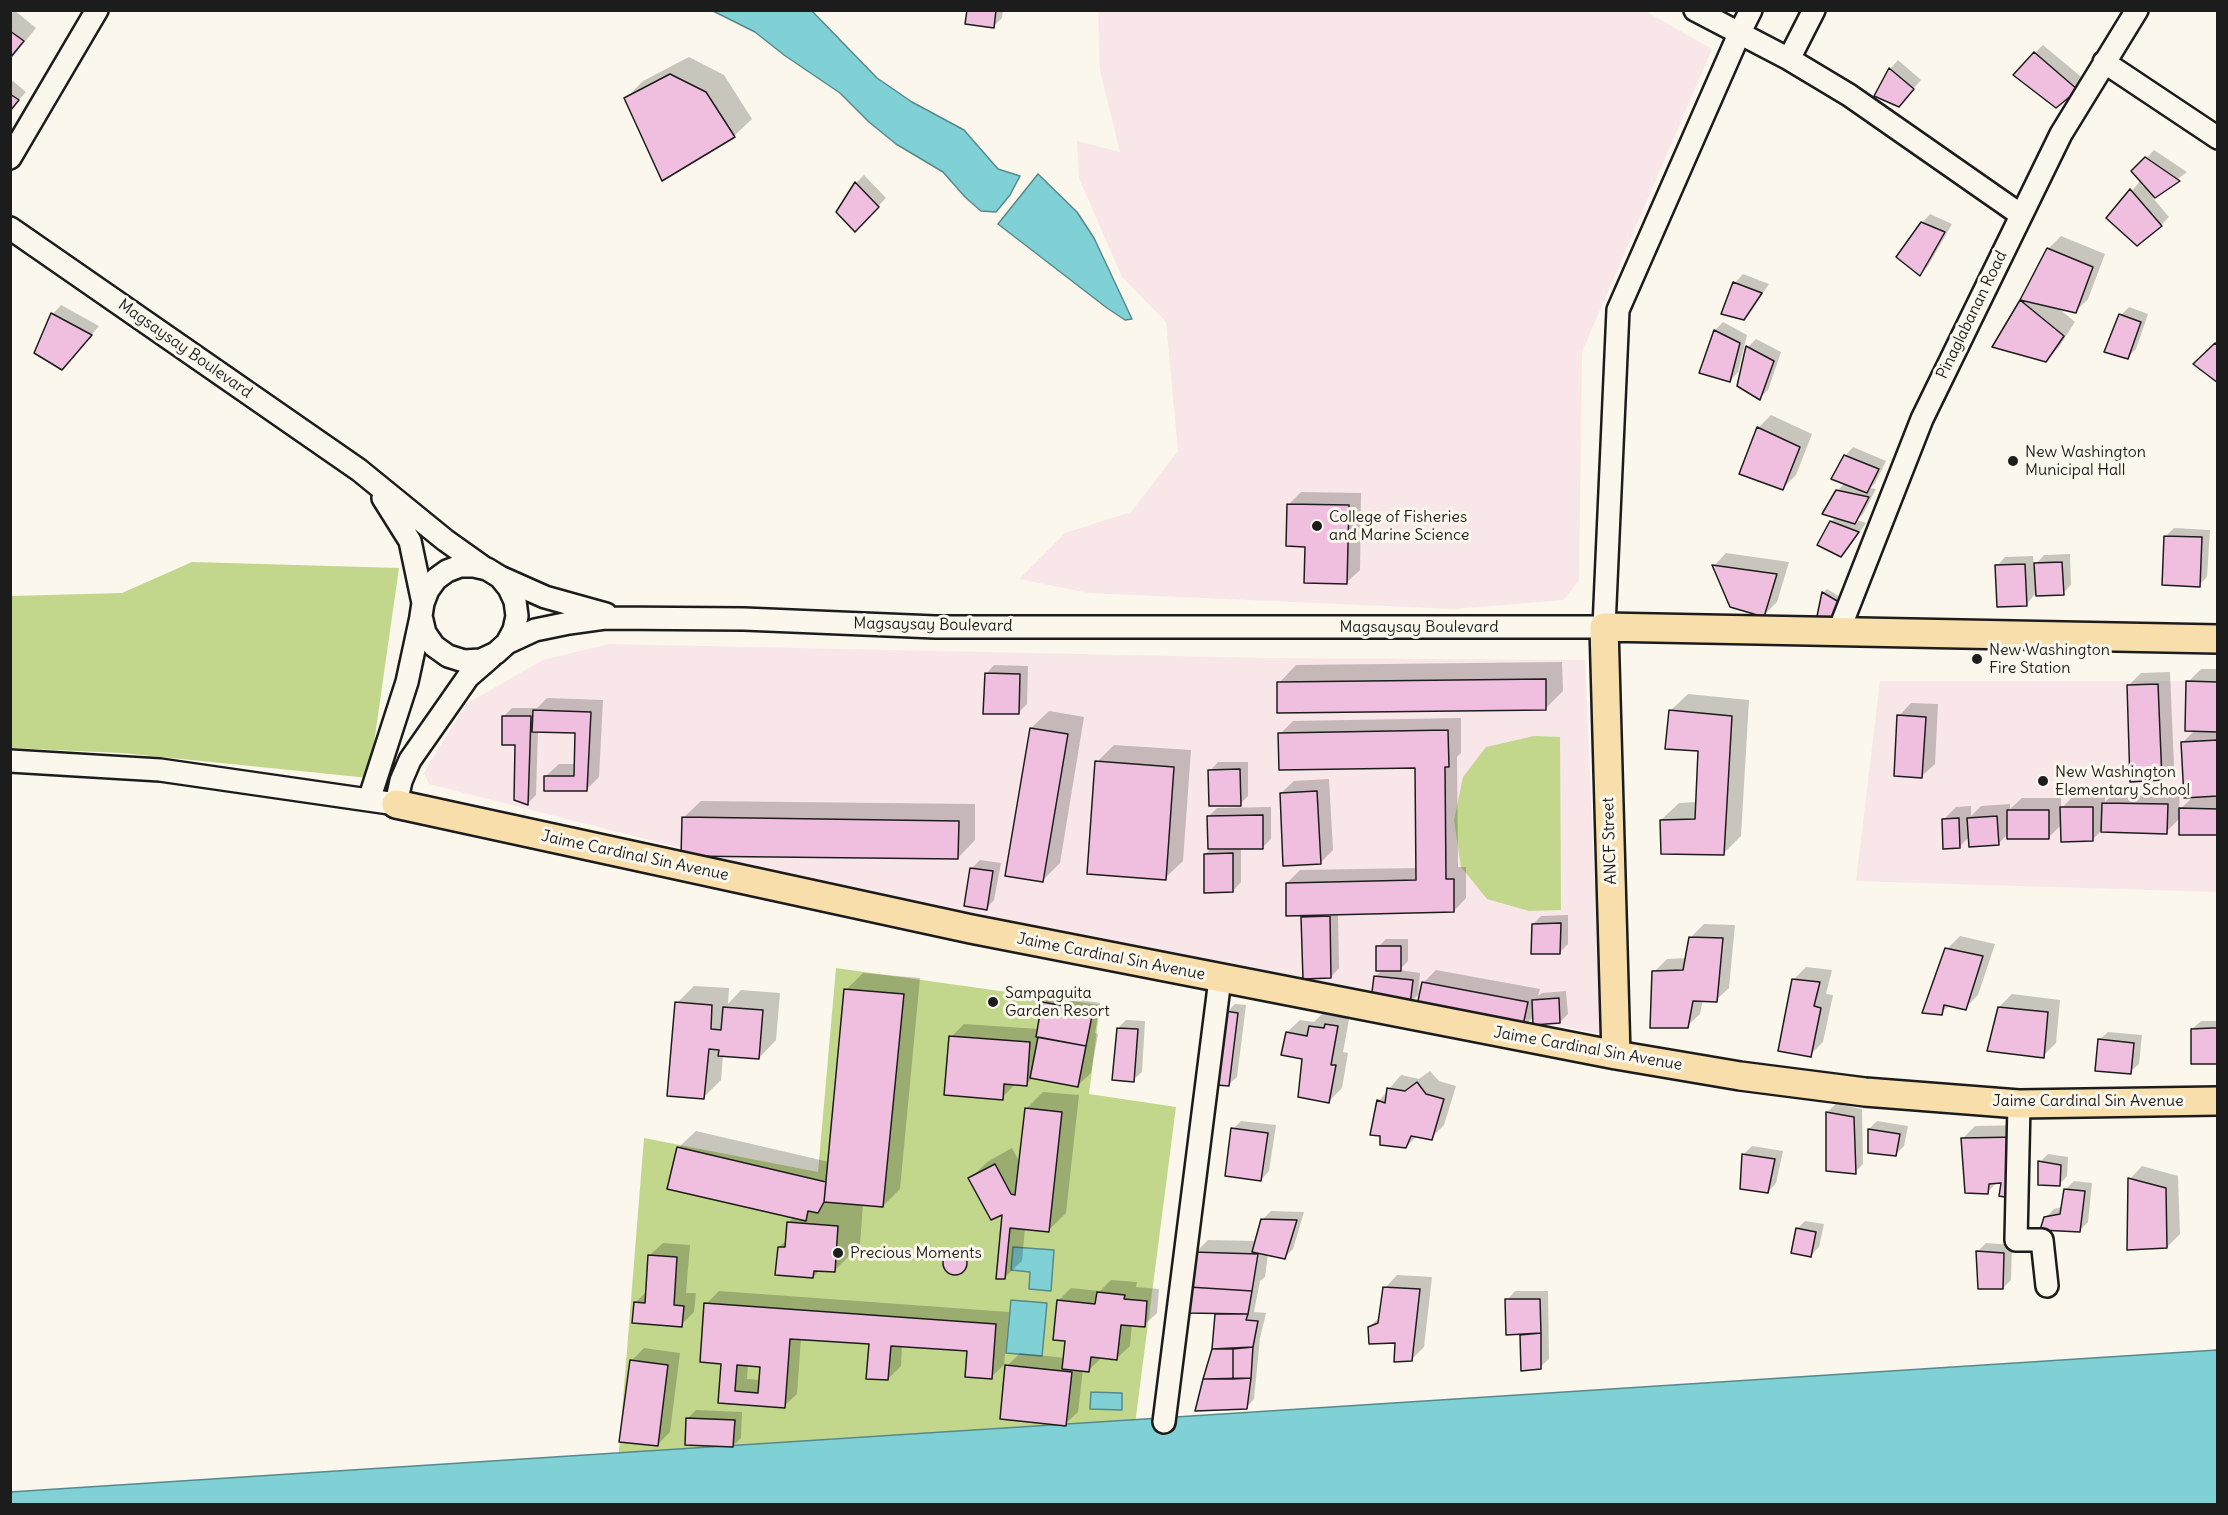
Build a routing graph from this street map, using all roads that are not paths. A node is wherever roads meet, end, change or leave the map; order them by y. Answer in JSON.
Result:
{"nodes":[{"id":1,"x":97,"y":10,"type":"edge"},
{"id":2,"x":1695,"y":10,"type":"edge"},
{"id":3,"x":1751,"y":10,"type":"edge"},
{"id":4,"x":1814,"y":10,"type":"edge"},
{"id":5,"x":2137,"y":10,"type":"edge"},
{"id":6,"x":1740,"y":32,"type":"junction"},
{"id":7,"x":1789,"y":59,"type":"junction"},
{"id":8,"x":2104,"y":62,"type":"junction"},
{"id":9,"x":2217,"y":138,"type":"edge"},
{"id":10,"x":10,"y":158,"type":"edge"},
{"id":11,"x":2021,"y":215,"type":"junction"},
{"id":12,"x":10,"y":228,"type":"edge"},
{"id":13,"x":358,"y":470,"type":"junction"},
{"id":14,"x":494,"y":573,"type":"junction"},
{"id":15,"x":422,"y":610,"type":"junction"},
{"id":16,"x":621,"y":618,"type":"junction"},
{"id":17,"x":1604,"y":627,"type":"junction"},
{"id":18,"x":1838,"y":633,"type":"junction"},
{"id":19,"x":2217,"y":639,"type":"edge"},
{"id":20,"x":501,"y":648,"type":"junction"},
{"id":21,"x":10,"y":761,"type":"edge"},
{"id":22,"x":369,"y":800,"type":"junction"},
{"id":23,"x":396,"y":804,"type":"junction"},
{"id":24,"x":1220,"y":978,"type":"junction"},
{"id":25,"x":1616,"y":1055,"type":"junction"},
{"id":26,"x":2217,"y":1101,"type":"edge"},
{"id":27,"x":2019,"y":1104,"type":"junction"},
{"id":28,"x":2047,"y":1286,"type":"dead end"},
{"id":29,"x":1164,"y":1422,"type":"dead end"}],
"edges":[{"from":1,"to":10,"type":"street"},
{"from":2,"to":6,"type":"street"},
{"from":3,"to":6,"type":"street"},
{"from":4,"to":7,"type":"street"},
{"from":5,"to":8,"type":"street","name":"Pinaglabanan Road"},
{"from":6,"to":7,"type":"street"},
{"from":6,"to":17,"type":"street"},
{"from":7,"to":11,"type":"street"},
{"from":8,"to":9,"type":"street"},
{"from":8,"to":11,"type":"street","name":"Pinaglabanan Road"},
{"from":11,"to":18,"type":"street","name":"Pinaglabanan Road"},
{"from":12,"to":13,"type":"street","name":"Magsaysay Boulevard"},
{"from":13,"to":14,"type":"street","name":"Magsaysay Boulevard"},
{"from":13,"to":15,"type":"street","name":"Magsaysay Boulevard"},
{"from":14,"to":15,"type":"street"},
{"from":14,"to":16,"type":"street","name":"Magsaysay Boulevard"},
{"from":14,"to":20,"type":"street"},
{"from":15,"to":20,"type":"street"},
{"from":15,"to":22,"type":"street","name":"Magsaysay Boulevard"},
{"from":16,"to":17,"type":"street","name":"Magsaysay Boulevard"},
{"from":16,"to":20,"type":"street","name":"Magsaysay Boulevard"},
{"from":17,"to":18,"type":"main road","name":"Magsaysay Boulevard"},
{"from":17,"to":25,"type":"main road","name":"ANCF Street"},
{"from":18,"to":19,"type":"main road","name":"Magsaysay Boulevard"},
{"from":20,"to":23,"type":"street","name":"Magsaysay Boulevard"},
{"from":21,"to":22,"type":"street","name":"Jaime Cardinal Sin Avenue"},
{"from":22,"to":23,"type":"street","name":"Jaime Cardinal Sin Avenue"},
{"from":23,"to":24,"type":"main road","name":"Jaime Cardinal Sin Avenue"},
{"from":24,"to":25,"type":"main road","name":"Jaime Cardinal Sin Avenue"},
{"from":24,"to":29,"type":"street"},
{"from":25,"to":27,"type":"main road","name":"Jaime Cardinal Sin Avenue"},
{"from":26,"to":27,"type":"main road","name":"Jaime Cardinal Sin Avenue"},
{"from":27,"to":28,"type":"street"}]}
